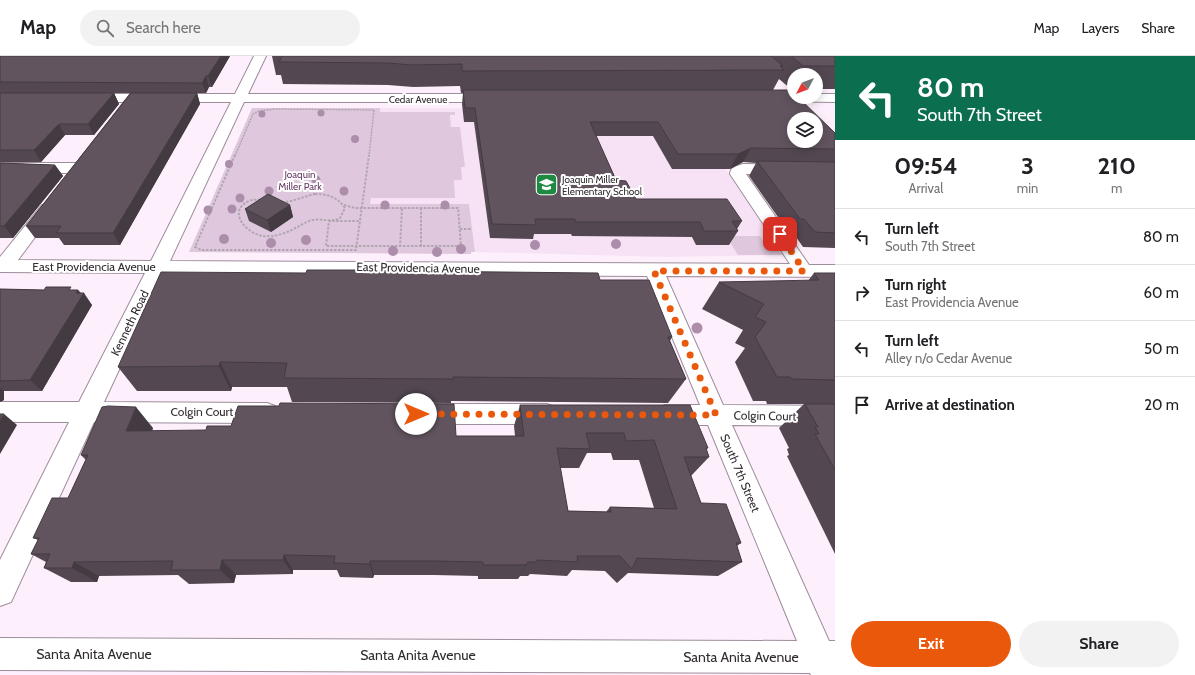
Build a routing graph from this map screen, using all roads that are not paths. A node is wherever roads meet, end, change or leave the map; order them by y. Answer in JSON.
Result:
{"nodes":[{"id":1,"x":260,"y":56,"type":"edge"},
{"id":2,"x":778,"y":87,"type":"edge"},
{"id":3,"x":787,"y":96,"type":"edge"},
{"id":4,"x":78,"y":98,"type":"edge"},
{"id":5,"x":132,"y":98,"type":"junction"},
{"id":6,"x":239,"y":98,"type":"junction"},
{"id":7,"x":503,"y":98,"type":"edge"},
{"id":8,"x":757,"y":98,"type":"edge"},
{"id":9,"x":787,"y":98,"type":"edge"},
{"id":10,"x":823,"y":98,"type":"edge"},
{"id":11,"x":835,"y":98,"type":"edge"},
{"id":12,"x":123,"y":111,"type":"edge"},
{"id":13,"x":89,"y":155,"type":"edge"},
{"id":14,"x":0,"y":168,"type":"edge"},
{"id":15,"x":835,"y":170,"type":"edge"},
{"id":16,"x":56,"y":198,"type":"edge"},
{"id":17,"x":2,"y":266,"type":"edge"},
{"id":18,"x":157,"y":267,"type":"junction"},
{"id":19,"x":654,"y":271,"type":"junction"},
{"id":20,"x":804,"y":271,"type":"junction"},
{"id":21,"x":835,"y":271,"type":"edge"},
{"id":22,"x":0,"y":412,"type":"edge"},
{"id":23,"x":86,"y":412,"type":"junction"},
{"id":24,"x":288,"y":413,"type":"edge"},
{"id":25,"x":408,"y":414,"type":"edge"},
{"id":26,"x":567,"y":414,"type":"edge"},
{"id":27,"x":647,"y":415,"type":"edge"},
{"id":28,"x":716,"y":415,"type":"junction"},
{"id":29,"x":835,"y":416,"type":"edge"},
{"id":30,"x":0,"y":591,"type":"edge"},
{"id":31,"x":0,"y":654,"type":"edge"},
{"id":32,"x":827,"y":663,"type":"edge"}],
"edges":[{"from":1,"to":6,"type":"street","name":"Kenneth Road"},
{"from":2,"to":3,"type":"street"},
{"from":4,"to":5,"type":"street","name":"Cedar Avenue"},
{"from":5,"to":6,"type":"street","name":"Cedar Avenue"},
{"from":5,"to":12,"type":"street"},
{"from":6,"to":7,"type":"street","name":"Cedar Avenue"},
{"from":6,"to":18,"type":"street","name":"Kenneth Road"},
{"from":8,"to":9,"type":"street"},
{"from":10,"to":11,"type":"street"},
{"from":13,"to":14,"type":"street"},
{"from":15,"to":20,"type":"street"},
{"from":16,"to":17,"type":"street"},
{"from":17,"to":18,"type":"street","name":"East Providencia Avenue"},
{"from":18,"to":19,"type":"street","name":"East Providencia Avenue"},
{"from":18,"to":23,"type":"street","name":"Kenneth Road"},
{"from":19,"to":20,"type":"street","name":"East Providencia Avenue"},
{"from":19,"to":28,"type":"street","name":"South 7th Street"},
{"from":20,"to":21,"type":"street","name":"East Providencia Avenue"},
{"from":22,"to":23,"type":"street","name":"Colgin Court"},
{"from":23,"to":24,"type":"street","name":"Colgin Court"},
{"from":23,"to":30,"type":"street","name":"Kenneth Road"},
{"from":25,"to":26,"type":"street"},
{"from":27,"to":28,"type":"street","name":"Colgin Court"},
{"from":28,"to":29,"type":"street","name":"Colgin Court"},
{"from":28,"to":32,"type":"street","name":"South 7th Street"},
{"from":31,"to":32,"type":"street","name":"Santa Anita Avenue"}]}
